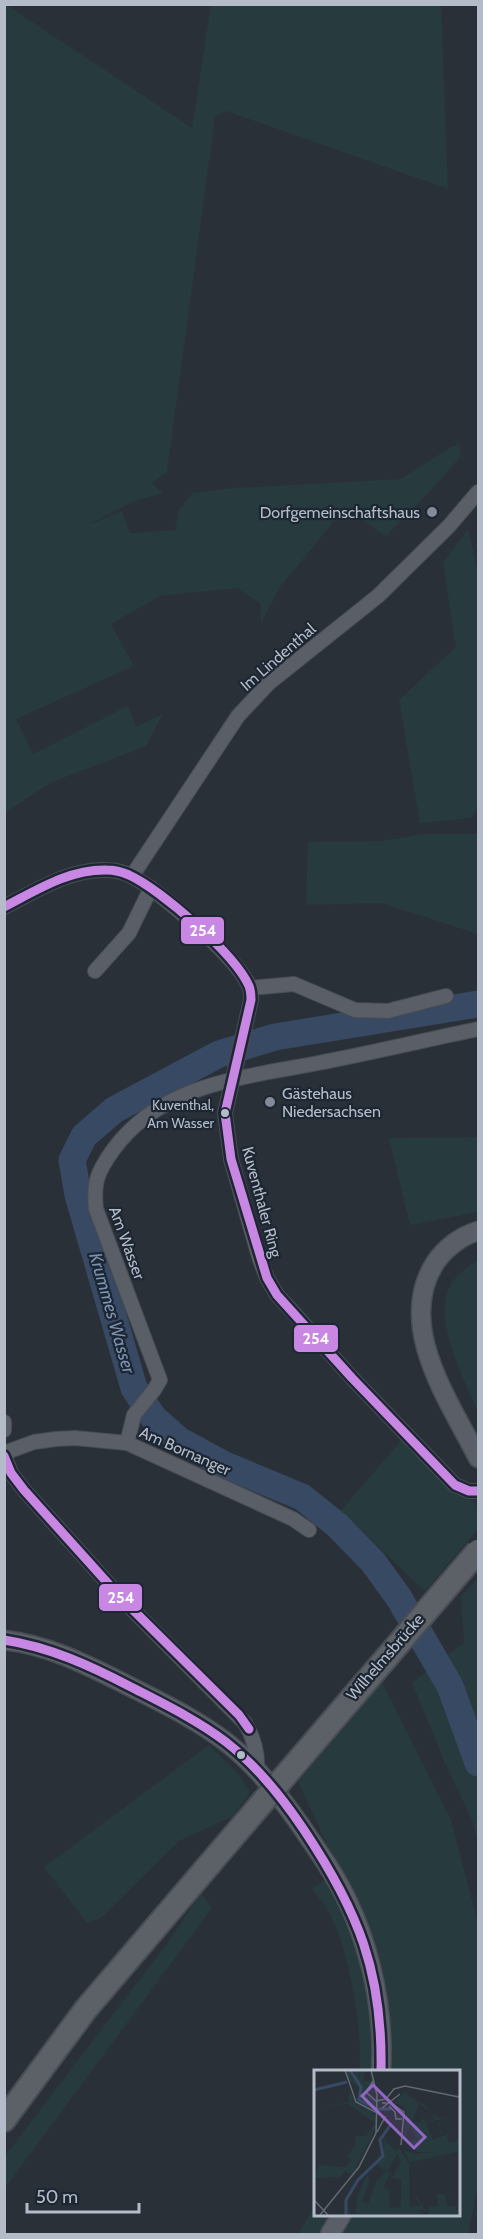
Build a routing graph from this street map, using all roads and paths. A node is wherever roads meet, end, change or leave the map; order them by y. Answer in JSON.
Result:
{"nodes":[{"id":1,"x":478,"y":492,"type":"edge"},
{"id":2,"x":132,"y":876,"type":"junction"},
{"id":3,"x":151,"y":888,"type":"junction"},
{"id":4,"x":4,"y":907,"type":"edge"},
{"id":5,"x":95,"y":971,"type":"dead end"},
{"id":6,"x":250,"y":988,"type":"junction"},
{"id":7,"x":446,"y":996,"type":"dead end"},
{"id":8,"x":478,"y":1029,"type":"edge"},
{"id":9,"x":232,"y":1078,"type":"junction"},
{"id":10,"x":478,"y":1231,"type":"edge"},
{"id":11,"x":4,"y":1422,"type":"edge"},
{"id":12,"x":4,"y":1430,"type":"edge"},
{"id":13,"x":127,"y":1443,"type":"junction"},
{"id":14,"x":4,"y":1454,"type":"edge"},
{"id":15,"x":478,"y":1458,"type":"edge"},
{"id":16,"x":478,"y":1491,"type":"edge"},
{"id":17,"x":309,"y":1530,"type":"dead end"},
{"id":18,"x":478,"y":1550,"type":"edge"},
{"id":19,"x":4,"y":1640,"type":"edge"},
{"id":20,"x":256,"y":1770,"type":"junction"},
{"id":21,"x":273,"y":1787,"type":"junction"},
{"id":22,"x":381,"y":2070,"type":"edge"},
{"id":23,"x":4,"y":2120,"type":"edge"},
{"id":24,"x":341,"y":2215,"type":"edge"},
{"id":25,"x":330,"y":2235,"type":"edge"}],
"edges":[{"from":1,"to":2,"type":"street","name":"Im Lindenthal"},
{"from":2,"to":3,"type":"street"},
{"from":2,"to":4,"type":"street"},
{"from":3,"to":5,"type":"street"},
{"from":3,"to":6,"type":"street"},
{"from":6,"to":7,"type":"street"},
{"from":6,"to":9,"type":"street","name":"Kuventhaler Ring"},
{"from":8,"to":9,"type":"street","name":"Am Wasser"},
{"from":9,"to":13,"type":"street","name":"Am Wasser"},
{"from":9,"to":16,"type":"street","name":"Kuventhaler Ring"},
{"from":10,"to":15,"type":"street"},
{"from":11,"to":12,"type":"street"},
{"from":13,"to":14,"type":"street","name":"Am Bornanger"},
{"from":13,"to":17,"type":"street","name":"Am Bornanger"},
{"from":14,"to":20,"type":"street"},
{"from":18,"to":21,"type":"street","name":"Wilhelmsbrücke","bridge":true},
{"from":18,"to":23,"type":"main road","bridge":true},
{"from":19,"to":20,"type":"street"},
{"from":20,"to":21,"type":"street"},
{"from":21,"to":22,"type":"street"},
{"from":24,"to":25,"type":"street"}]}
